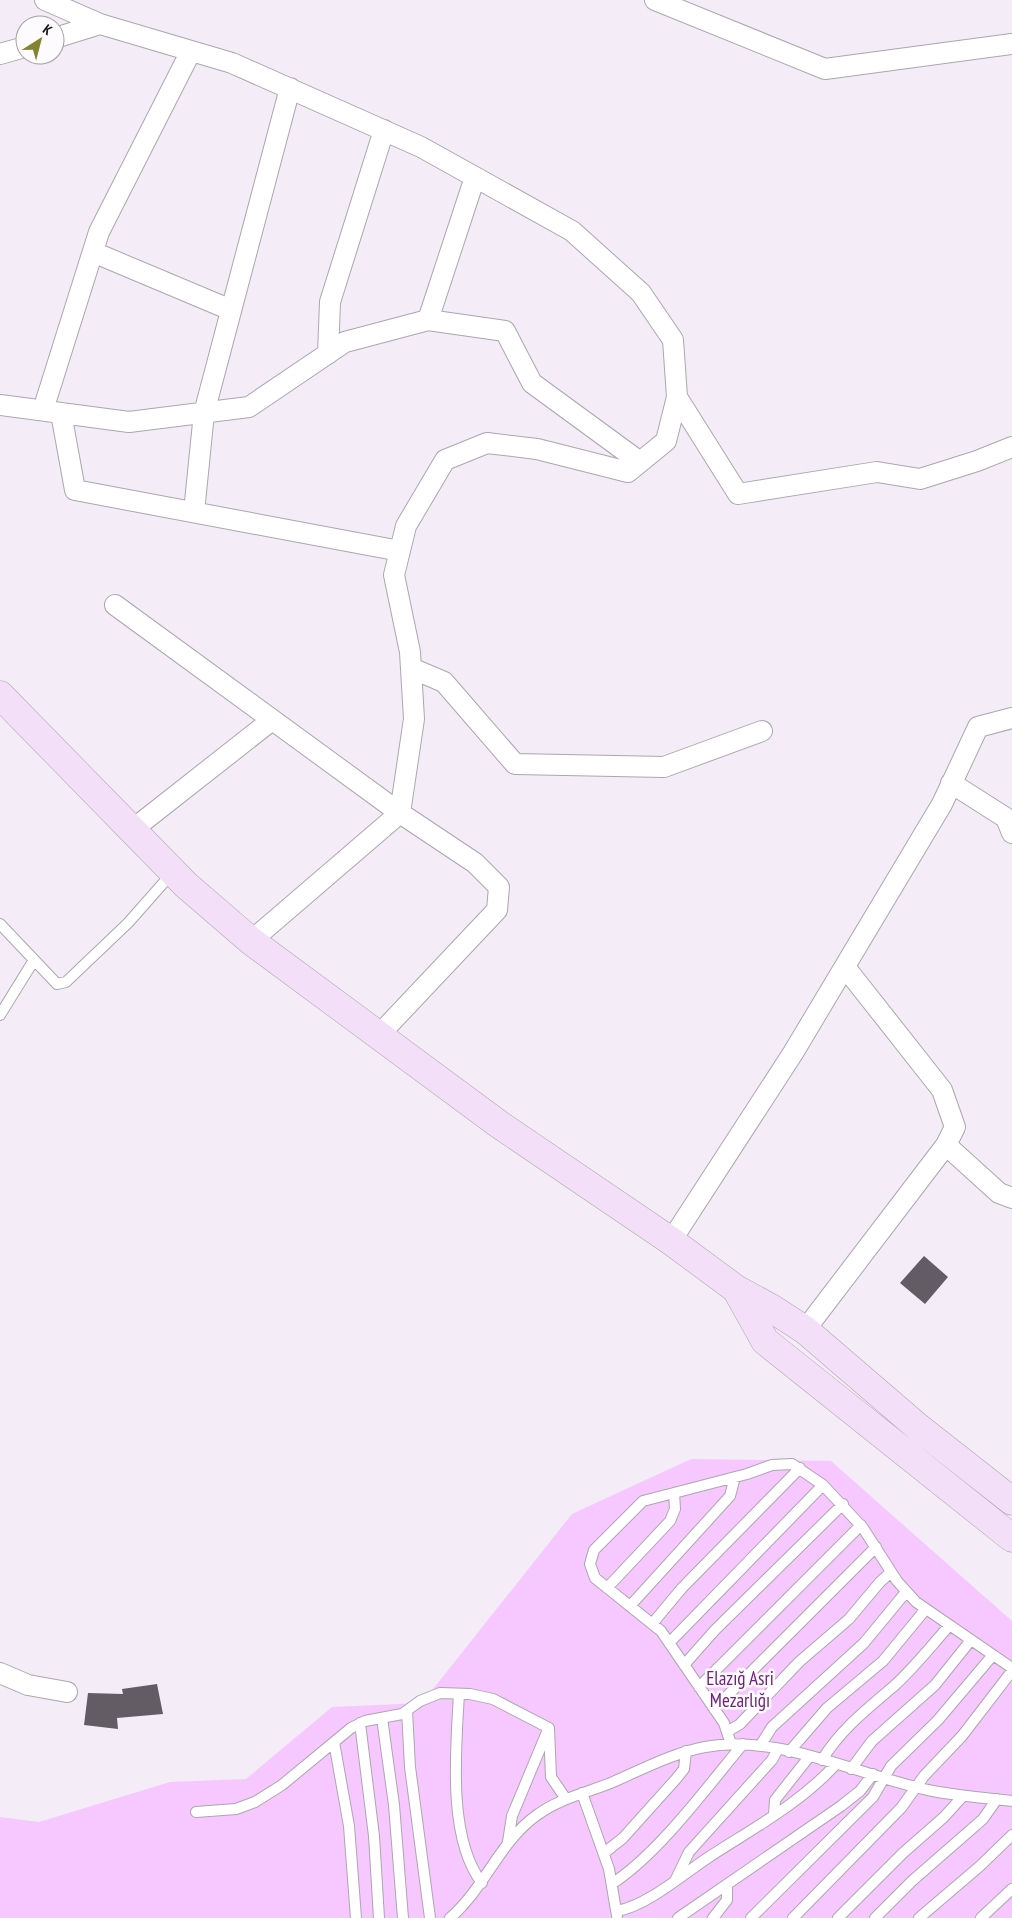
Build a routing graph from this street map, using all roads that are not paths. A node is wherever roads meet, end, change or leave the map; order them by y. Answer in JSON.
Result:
{"nodes":[{"id":1,"x":45,"y":0,"type":"edge"},
{"id":2,"x":656,"y":0,"type":"edge"},
{"id":3,"x":100,"y":24,"type":"junction"},
{"id":4,"x":65,"y":35,"type":"edge"},
{"id":5,"x":1012,"y":44,"type":"edge"},
{"id":6,"x":15,"y":50,"type":"edge"},
{"id":7,"x":191,"y":51,"type":"junction"},
{"id":8,"x":0,"y":54,"type":"edge"},
{"id":9,"x":290,"y":88,"type":"junction"},
{"id":10,"x":384,"y":130,"type":"junction"},
{"id":11,"x":475,"y":177,"type":"junction"},
{"id":12,"x":93,"y":252,"type":"junction"},
{"id":13,"x":231,"y":310,"type":"junction"},
{"id":14,"x":428,"y":320,"type":"junction"},
{"id":15,"x":328,"y":354,"type":"junction"},
{"id":16,"x":677,"y":397,"type":"junction"},
{"id":17,"x":0,"y":405,"type":"edge"},
{"id":18,"x":52,"y":412,"type":"junction"},
{"id":19,"x":204,"y":413,"type":"junction"},
{"id":20,"x":1012,"y":447,"type":"edge"},
{"id":21,"x":640,"y":462,"type":"junction"},
{"id":22,"x":194,"y":512,"type":"junction"},
{"id":23,"x":400,"y":551,"type":"junction"},
{"id":24,"x":116,"y":605,"type":"dead end"},
{"id":25,"x":411,"y":668,"type":"junction"},
{"id":26,"x":0,"y":695,"type":"edge"},
{"id":27,"x":1012,"y":718,"type":"edge"},
{"id":28,"x":272,"y":720,"type":"junction"},
{"id":29,"x":762,"y":731,"type":"dead end"},
{"id":30,"x":952,"y":784,"type":"junction"},
{"id":31,"x":400,"y":813,"type":"junction"},
{"id":32,"x":132,"y":830,"type":"junction"},
{"id":33,"x":1012,"y":833,"type":"edge"},
{"id":34,"x":173,"y":872,"type":"junction"},
{"id":35,"x":0,"y":924,"type":"edge"},
{"id":36,"x":251,"y":941,"type":"junction"},
{"id":37,"x":34,"y":960,"type":"junction"},
{"id":38,"x":845,"y":967,"type":"junction"},
{"id":39,"x":0,"y":1015,"type":"edge"},
{"id":40,"x":379,"y":1035,"type":"junction"},
{"id":41,"x":946,"y":1145,"type":"junction"},
{"id":42,"x":1012,"y":1198,"type":"edge"},
{"id":43,"x":672,"y":1242,"type":"junction"},
{"id":44,"x":736,"y":1289,"type":"junction"},
{"id":45,"x":805,"y":1330,"type":"junction"},
{"id":46,"x":800,"y":1468,"type":"junction"},
{"id":47,"x":735,"y":1477,"type":"junction"},
{"id":48,"x":823,"y":1485,"type":"junction"},
{"id":49,"x":674,"y":1493,"type":"junction"},
{"id":50,"x":1012,"y":1501,"type":"edge"},
{"id":51,"x":843,"y":1504,"type":"junction"},
{"id":52,"x":861,"y":1525,"type":"junction"},
{"id":53,"x":1012,"y":1538,"type":"edge"},
{"id":54,"x":876,"y":1547,"type":"junction"},
{"id":55,"x":891,"y":1572,"type":"junction"},
{"id":56,"x":607,"y":1588,"type":"junction"},
{"id":57,"x":906,"y":1592,"type":"junction"},
{"id":58,"x":630,"y":1606,"type":"junction"},
{"id":59,"x":925,"y":1610,"type":"junction"},
{"id":60,"x":652,"y":1624,"type":"junction"},
{"id":61,"x":949,"y":1626,"type":"junction"},
{"id":62,"x":971,"y":1640,"type":"junction"},
{"id":63,"x":669,"y":1643,"type":"junction"},
{"id":64,"x":993,"y":1655,"type":"junction"},
{"id":65,"x":684,"y":1665,"type":"junction"},
{"id":66,"x":1012,"y":1670,"type":"edge"},
{"id":67,"x":0,"y":1674,"type":"edge"},
{"id":68,"x":699,"y":1687,"type":"junction"},
{"id":69,"x":67,"y":1692,"type":"dead end"},
{"id":70,"x":459,"y":1694,"type":"junction"},
{"id":71,"x":714,"y":1709,"type":"junction"},
{"id":72,"x":407,"y":1711,"type":"junction"},
{"id":73,"x":382,"y":1718,"type":"junction"},
{"id":74,"x":360,"y":1723,"type":"junction"},
{"id":75,"x":549,"y":1728,"type":"junction"},
{"id":76,"x":727,"y":1732,"type":"junction"},
{"id":77,"x":334,"y":1742,"type":"junction"},
{"id":78,"x":731,"y":1744,"type":"junction"},
{"id":79,"x":743,"y":1744,"type":"junction"},
{"id":80,"x":760,"y":1746,"type":"junction"},
{"id":81,"x":778,"y":1749,"type":"junction"},
{"id":82,"x":686,"y":1751,"type":"junction"},
{"id":83,"x":789,"y":1752,"type":"junction"},
{"id":84,"x":808,"y":1757,"type":"junction"},
{"id":85,"x":822,"y":1760,"type":"junction"},
{"id":86,"x":836,"y":1764,"type":"junction"},
{"id":87,"x":851,"y":1769,"type":"junction"},
{"id":88,"x":873,"y":1774,"type":"junction"},
{"id":89,"x":884,"y":1778,"type":"junction"},
{"id":90,"x":917,"y":1787,"type":"junction"},
{"id":91,"x":582,"y":1793,"type":"junction"},
{"id":92,"x":963,"y":1796,"type":"junction"},
{"id":93,"x":566,"y":1799,"type":"junction"},
{"id":94,"x":997,"y":1799,"type":"junction"},
{"id":95,"x":1012,"y":1801,"type":"edge"},
{"id":96,"x":196,"y":1812,"type":"dead end"},
{"id":97,"x":774,"y":1814,"type":"junction"},
{"id":98,"x":1012,"y":1835,"type":"edge"},
{"id":99,"x":508,"y":1842,"type":"junction"},
{"id":100,"x":604,"y":1853,"type":"junction"},
{"id":101,"x":676,"y":1880,"type":"junction"},
{"id":102,"x":482,"y":1883,"type":"junction"},
{"id":103,"x":613,"y":1883,"type":"junction"},
{"id":104,"x":728,"y":1885,"type":"junction"},
{"id":105,"x":1012,"y":1889,"type":"edge"},
{"id":106,"x":617,"y":1914,"type":"edge"},
{"id":107,"x":356,"y":1918,"type":"edge"},
{"id":108,"x":379,"y":1918,"type":"edge"},
{"id":109,"x":403,"y":1918,"type":"edge"},
{"id":110,"x":430,"y":1918,"type":"edge"},
{"id":111,"x":450,"y":1918,"type":"edge"},
{"id":112,"x":678,"y":1918,"type":"edge"},
{"id":113,"x":713,"y":1918,"type":"edge"},
{"id":114,"x":751,"y":1918,"type":"edge"},
{"id":115,"x":793,"y":1918,"type":"edge"},
{"id":116,"x":838,"y":1918,"type":"edge"},
{"id":117,"x":875,"y":1918,"type":"edge"},
{"id":118,"x":919,"y":1918,"type":"edge"},
{"id":119,"x":981,"y":1918,"type":"edge"}],
"edges":[{"from":1,"to":3,"type":"street"},
{"from":2,"to":5,"type":"street"},
{"from":3,"to":4,"type":"street"},
{"from":3,"to":7,"type":"street"},
{"from":6,"to":8,"type":"street"},
{"from":7,"to":9,"type":"street"},
{"from":7,"to":12,"type":"street"},
{"from":9,"to":10,"type":"street"},
{"from":9,"to":13,"type":"street"},
{"from":10,"to":11,"type":"street"},
{"from":10,"to":15,"type":"street"},
{"from":11,"to":14,"type":"street"},
{"from":11,"to":16,"type":"street"},
{"from":12,"to":13,"type":"street"},
{"from":12,"to":18,"type":"street"},
{"from":13,"to":19,"type":"street"},
{"from":14,"to":15,"type":"street"},
{"from":14,"to":21,"type":"street"},
{"from":15,"to":19,"type":"street"},
{"from":16,"to":20,"type":"street"},
{"from":16,"to":21,"type":"street"},
{"from":17,"to":18,"type":"street"},
{"from":18,"to":19,"type":"street"},
{"from":18,"to":22,"type":"street"},
{"from":19,"to":22,"type":"street"},
{"from":21,"to":23,"type":"street"},
{"from":22,"to":23,"type":"street"},
{"from":23,"to":25,"type":"street"},
{"from":24,"to":28,"type":"street"},
{"from":25,"to":29,"type":"street"},
{"from":25,"to":31,"type":"street"},
{"from":26,"to":32,"type":"street"},
{"from":27,"to":30,"type":"street"},
{"from":28,"to":31,"type":"street"},
{"from":28,"to":32,"type":"street"},
{"from":30,"to":33,"type":"street"},
{"from":30,"to":38,"type":"street"},
{"from":31,"to":36,"type":"street"},
{"from":31,"to":40,"type":"street"},
{"from":32,"to":34,"type":"street"},
{"from":34,"to":36,"type":"street"},
{"from":34,"to":37,"type":"lane"},
{"from":35,"to":37,"type":"lane"},
{"from":36,"to":40,"type":"street"},
{"from":37,"to":39,"type":"lane"},
{"from":38,"to":41,"type":"street"},
{"from":38,"to":43,"type":"street"},
{"from":40,"to":43,"type":"street"},
{"from":41,"to":42,"type":"street"},
{"from":41,"to":45,"type":"street"},
{"from":43,"to":44,"type":"street"},
{"from":44,"to":45,"type":"street"},
{"from":44,"to":53,"type":"street"},
{"from":45,"to":50,"type":"street"},
{"from":46,"to":47,"type":"lane"},
{"from":46,"to":48,"type":"lane"},
{"from":46,"to":60,"type":"lane"},
{"from":47,"to":49,"type":"lane"},
{"from":47,"to":58,"type":"lane"},
{"from":48,"to":51,"type":"lane"},
{"from":48,"to":63,"type":"lane"},
{"from":49,"to":56,"type":"lane"},
{"from":49,"to":56,"type":"lane"},
{"from":51,"to":52,"type":"lane"},
{"from":51,"to":65,"type":"lane"},
{"from":52,"to":54,"type":"lane"},
{"from":52,"to":68,"type":"lane"},
{"from":54,"to":55,"type":"lane"},
{"from":54,"to":71,"type":"lane"},
{"from":55,"to":57,"type":"lane"},
{"from":55,"to":76,"type":"lane"},
{"from":56,"to":58,"type":"lane"},
{"from":57,"to":59,"type":"lane"},
{"from":57,"to":80,"type":"lane"},
{"from":58,"to":60,"type":"lane"},
{"from":59,"to":61,"type":"lane"},
{"from":59,"to":83,"type":"lane"},
{"from":60,"to":63,"type":"lane"},
{"from":61,"to":62,"type":"lane"},
{"from":61,"to":85,"type":"lane"},
{"from":62,"to":64,"type":"lane"},
{"from":62,"to":87,"type":"lane"},
{"from":63,"to":65,"type":"lane"},
{"from":64,"to":66,"type":"lane"},
{"from":64,"to":89,"type":"lane"},
{"from":65,"to":68,"type":"lane"},
{"from":66,"to":90,"type":"lane"},
{"from":67,"to":69,"type":"street"},
{"from":68,"to":71,"type":"lane"},
{"from":70,"to":72,"type":"lane"},
{"from":70,"to":75,"type":"lane"},
{"from":70,"to":102,"type":"lane"},
{"from":71,"to":76,"type":"lane"},
{"from":72,"to":73,"type":"lane"},
{"from":72,"to":110,"type":"lane"},
{"from":73,"to":74,"type":"lane"},
{"from":73,"to":109,"type":"lane"},
{"from":74,"to":77,"type":"lane"},
{"from":74,"to":108,"type":"lane"},
{"from":75,"to":93,"type":"lane"},
{"from":75,"to":99,"type":"lane"},
{"from":76,"to":78,"type":"lane"},
{"from":77,"to":96,"type":"lane"},
{"from":77,"to":107,"type":"lane"},
{"from":78,"to":79,"type":"lane"},
{"from":78,"to":82,"type":"lane"},
{"from":79,"to":80,"type":"lane"},
{"from":79,"to":103,"type":"lane"},
{"from":80,"to":81,"type":"lane"},
{"from":81,"to":83,"type":"lane"},
{"from":81,"to":101,"type":"lane"},
{"from":82,"to":91,"type":"lane"},
{"from":82,"to":100,"type":"lane"},
{"from":83,"to":84,"type":"lane"},
{"from":84,"to":85,"type":"lane"},
{"from":84,"to":97,"type":"lane"},
{"from":85,"to":86,"type":"lane"},
{"from":86,"to":87,"type":"lane"},
{"from":86,"to":97,"type":"lane"},
{"from":87,"to":88,"type":"lane"},
{"from":88,"to":89,"type":"lane"},
{"from":88,"to":104,"type":"lane"},
{"from":89,"to":90,"type":"lane"},
{"from":89,"to":114,"type":"lane"},
{"from":90,"to":92,"type":"lane"},
{"from":90,"to":115,"type":"lane"},
{"from":91,"to":93,"type":"lane"},
{"from":91,"to":100,"type":"lane"},
{"from":92,"to":94,"type":"lane"},
{"from":92,"to":116,"type":"lane"},
{"from":93,"to":99,"type":"lane"},
{"from":94,"to":95,"type":"lane"},
{"from":94,"to":117,"type":"lane"},
{"from":97,"to":101,"type":"lane"},
{"from":98,"to":118,"type":"lane"},
{"from":99,"to":102,"type":"lane"},
{"from":100,"to":103,"type":"lane"},
{"from":101,"to":106,"type":"lane"},
{"from":102,"to":111,"type":"lane"},
{"from":103,"to":106,"type":"lane"},
{"from":104,"to":112,"type":"lane"},
{"from":104,"to":113,"type":"lane"},
{"from":105,"to":119,"type":"lane"}]}
